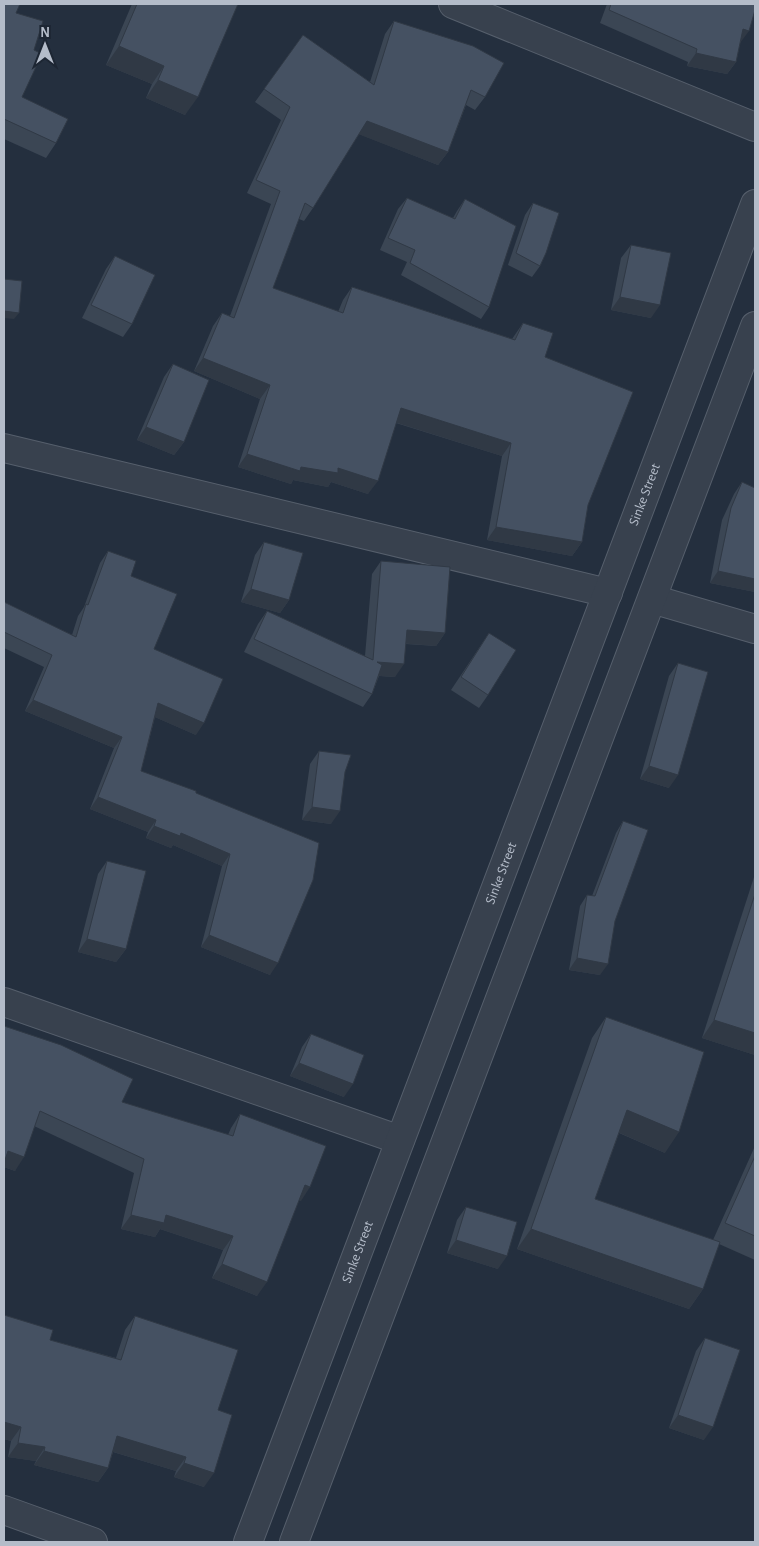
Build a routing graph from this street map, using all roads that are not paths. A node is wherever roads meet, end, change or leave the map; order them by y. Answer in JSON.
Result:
{"nodes":[{"id":1,"x":454,"y":4,"type":"edge"},
{"id":2,"x":755,"y":127,"type":"edge"},
{"id":3,"x":755,"y":204,"type":"edge"},
{"id":4,"x":755,"y":326,"type":"edge"},
{"id":5,"x":4,"y":448,"type":"edge"},
{"id":6,"x":608,"y":593,"type":"junction"},
{"id":7,"x":652,"y":599,"type":"junction"},
{"id":8,"x":755,"y":629,"type":"edge"},
{"id":9,"x":4,"y":1002,"type":"edge"},
{"id":10,"x":400,"y":1140,"type":"junction"},
{"id":11,"x":4,"y":1510,"type":"edge"},
{"id":12,"x":93,"y":1542,"type":"edge"},
{"id":13,"x":248,"y":1542,"type":"edge"},
{"id":14,"x":294,"y":1542,"type":"edge"}],
"edges":[{"from":1,"to":2,"type":"street"},
{"from":3,"to":6,"type":"street","name":"Sinke Street"},
{"from":4,"to":7,"type":"street"},
{"from":5,"to":6,"type":"street"},
{"from":6,"to":10,"type":"street","name":"Sinke Street"},
{"from":7,"to":8,"type":"street"},
{"from":7,"to":14,"type":"street"},
{"from":9,"to":10,"type":"street"},
{"from":10,"to":13,"type":"street","name":"Sinke Street"},
{"from":11,"to":12,"type":"street"}]}
